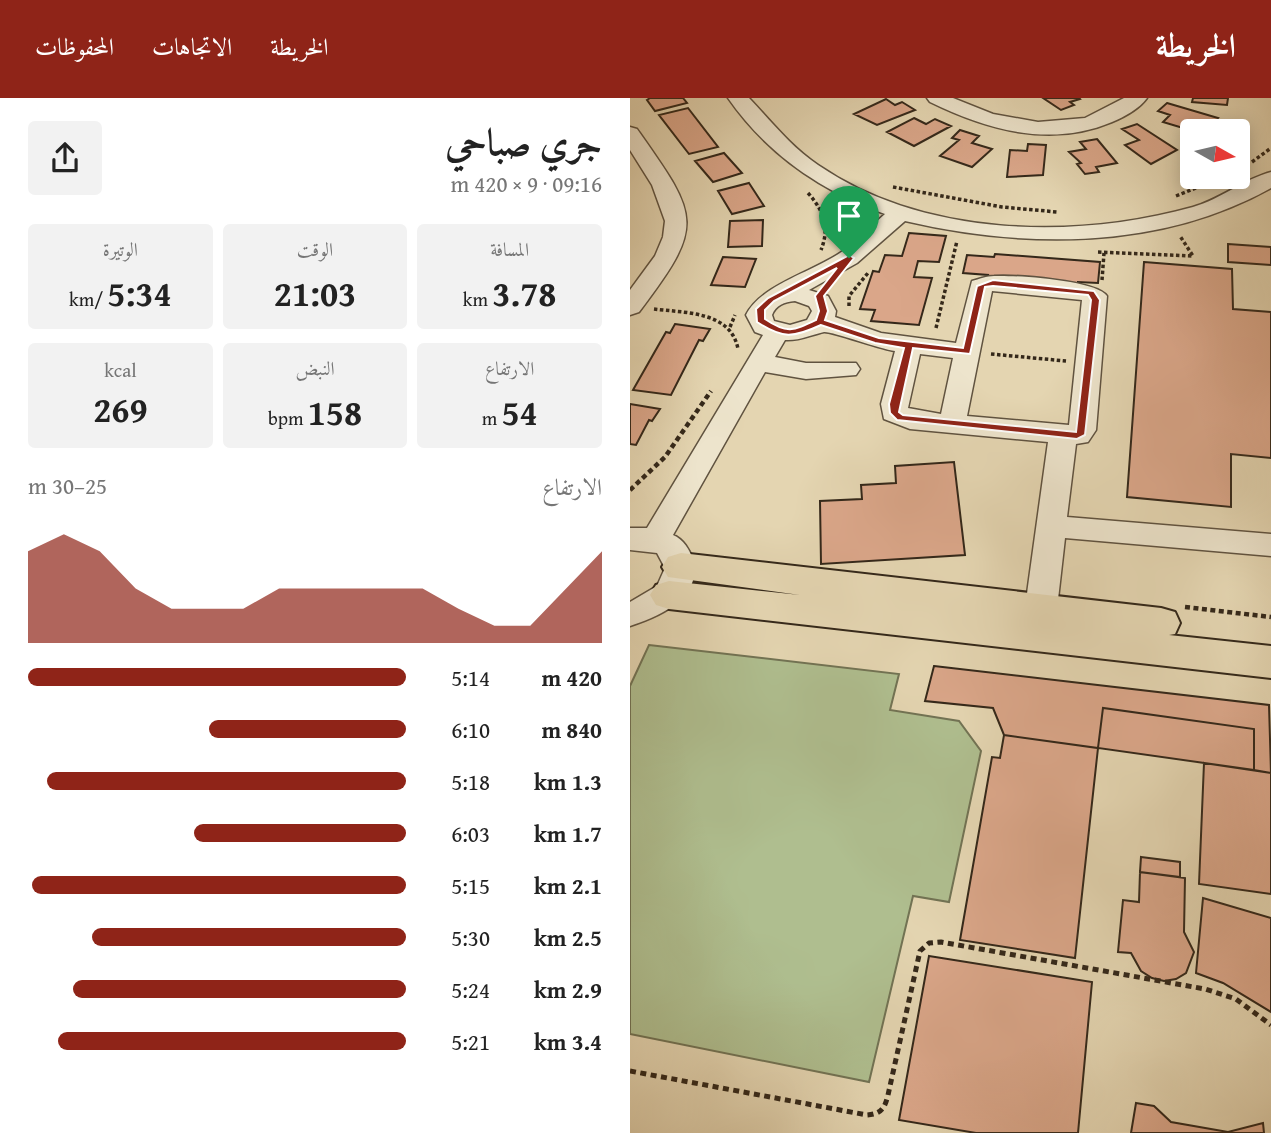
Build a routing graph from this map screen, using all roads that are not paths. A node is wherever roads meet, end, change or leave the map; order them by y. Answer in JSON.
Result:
{"nodes":[{"id":1,"x":738,"y":98,"type":"edge"},
{"id":2,"x":937,"y":98,"type":"edge"},
{"id":3,"x":1137,"y":98,"type":"edge"},
{"id":4,"x":630,"y":134,"type":"edge"},
{"id":5,"x":1271,"y":179,"type":"edge"},
{"id":6,"x":901,"y":212,"type":"junction"},
{"id":7,"x":849,"y":258,"type":"junction"},
{"id":8,"x":779,"y":296,"type":"junction"},
{"id":9,"x":631,"y":306,"type":"edge"},
{"id":10,"x":819,"y":311,"type":"junction"},
{"id":11,"x":779,"y":332,"type":"junction"},
{"id":12,"x":920,"y":348,"type":"junction"},
{"id":13,"x":967,"y":352,"type":"junction"},
{"id":14,"x":749,"y":363,"type":"junction"},
{"id":15,"x":847,"y":369,"type":"dead end"},
{"id":16,"x":952,"y":424,"type":"junction"},
{"id":17,"x":1063,"y":434,"type":"junction"},
{"id":18,"x":1051,"y":526,"type":"junction"},
{"id":19,"x":642,"y":539,"type":"edge"},
{"id":20,"x":1271,"y":545,"type":"edge"},
{"id":21,"x":675,"y":581,"type":"junction"},
{"id":22,"x":1041,"y":608,"type":"junction"},
{"id":23,"x":630,"y":614,"type":"edge"},
{"id":24,"x":1271,"y":636,"type":"edge"},
{"id":25,"x":1271,"y":663,"type":"edge"}],
"edges":[{"from":1,"to":6,"type":"street"},
{"from":2,"to":3,"type":"street"},
{"from":4,"to":9,"type":"street"},
{"from":5,"to":6,"type":"street"},
{"from":6,"to":7,"type":"street"},
{"from":7,"to":8,"type":"street"},
{"from":7,"to":10,"type":"street"},
{"from":8,"to":10,"type":"street"},
{"from":8,"to":11,"type":"street"},
{"from":10,"to":11,"type":"street"},
{"from":10,"to":12,"type":"street"},
{"from":11,"to":14,"type":"street"},
{"from":12,"to":13,"type":"street"},
{"from":12,"to":16,"type":"street"},
{"from":13,"to":16,"type":"street"},
{"from":13,"to":17,"type":"street"},
{"from":14,"to":15,"type":"street"},
{"from":14,"to":19,"type":"street"},
{"from":16,"to":17,"type":"street"},
{"from":17,"to":18,"type":"street"},
{"from":18,"to":20,"type":"street"},
{"from":18,"to":22,"type":"street"},
{"from":19,"to":21,"type":"street"},
{"from":21,"to":22,"type":"main road"},
{"from":21,"to":23,"type":"street"},
{"from":21,"to":25,"type":"main road"},
{"from":22,"to":24,"type":"main road"}]}
